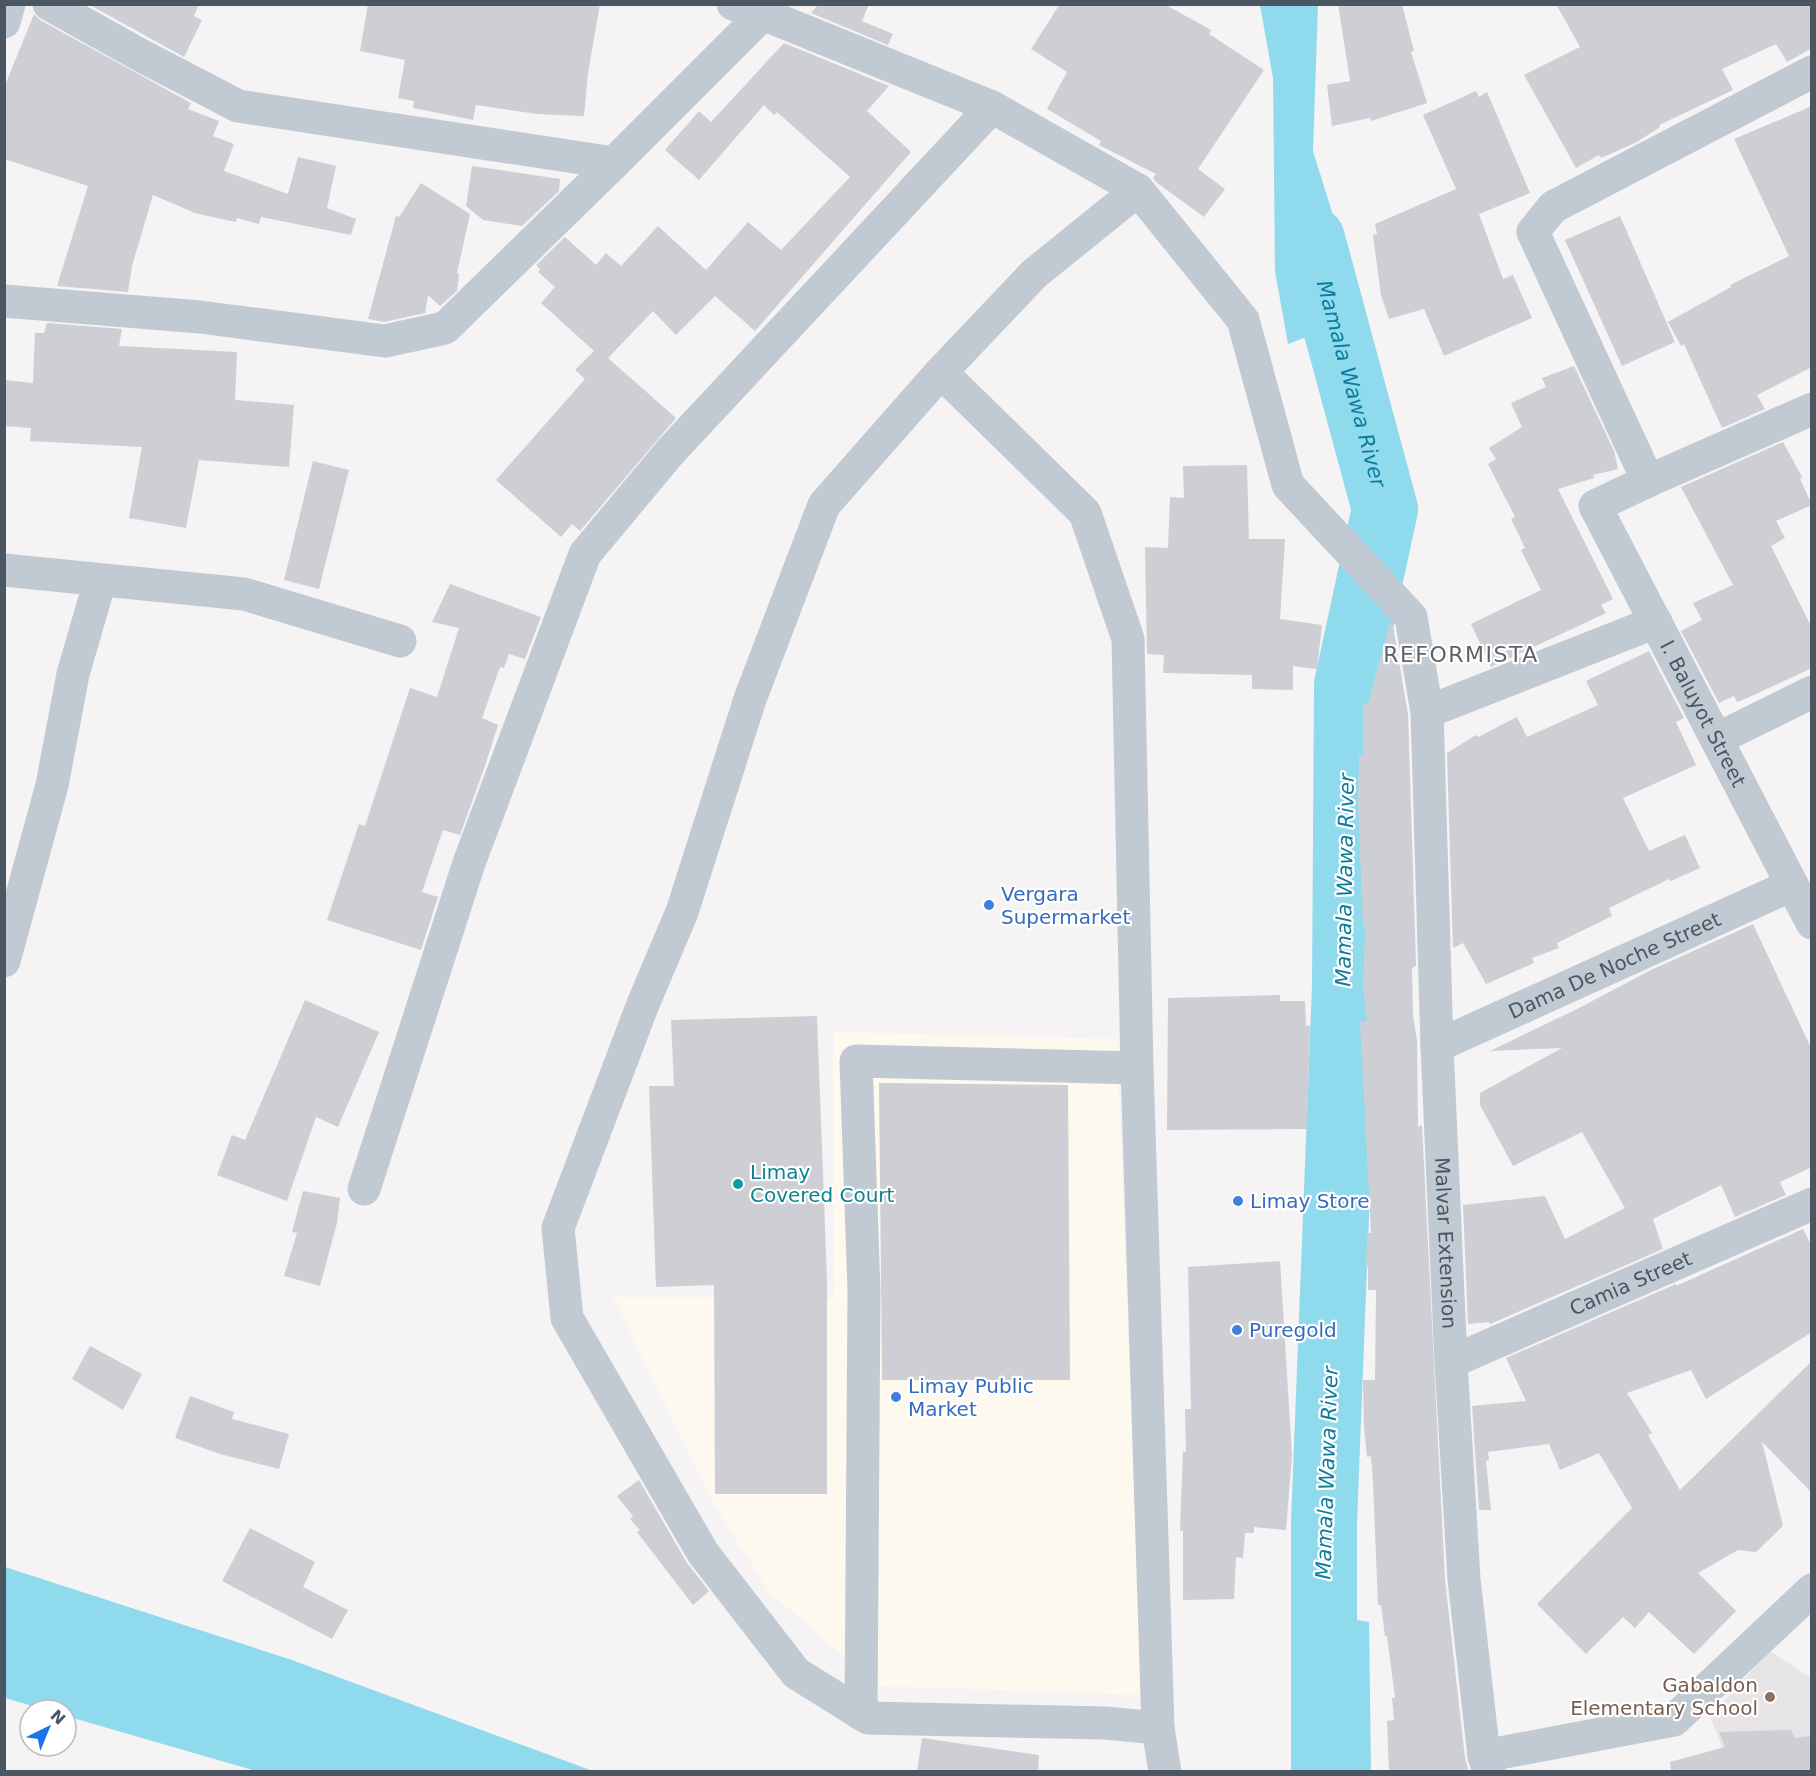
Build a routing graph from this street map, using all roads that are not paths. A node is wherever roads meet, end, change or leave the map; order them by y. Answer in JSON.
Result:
{"nodes":[{"id":1,"x":9,"y":4,"type":"edge"},
{"id":2,"x":50,"y":4,"type":"edge"},
{"id":3,"x":754,"y":8,"type":"edge"},
{"id":4,"x":4,"y":22,"type":"edge"},
{"id":5,"x":1812,"y":72,"type":"edge"},
{"id":6,"x":992,"y":106,"type":"junction"},
{"id":7,"x":614,"y":163,"type":"junction"},
{"id":8,"x":1138,"y":190,"type":"junction"},
{"id":9,"x":4,"y":302,"type":"edge"},
{"id":10,"x":941,"y":372,"type":"junction"},
{"id":11,"x":1812,"y":409,"type":"edge"},
{"id":12,"x":1648,"y":481,"type":"junction"},
{"id":13,"x":4,"y":570,"type":"edge"},
{"id":14,"x":100,"y":580,"type":"junction"},
{"id":15,"x":1656,"y":622,"type":"junction"},
{"id":16,"x":400,"y":641,"type":"dead end"},
{"id":17,"x":1812,"y":692,"type":"edge"},
{"id":18,"x":1427,"y":712,"type":"junction"},
{"id":19,"x":1718,"y":739,"type":"junction"},
{"id":20,"x":1792,"y":885,"type":"junction"},
{"id":21,"x":1812,"y":923,"type":"edge"},
{"id":22,"x":4,"y":961,"type":"edge"},
{"id":23,"x":1437,"y":1046,"type":"junction"},
{"id":24,"x":1137,"y":1068,"type":"junction"},
{"id":25,"x":364,"y":1189,"type":"dead end"},
{"id":26,"x":1812,"y":1204,"type":"edge"},
{"id":27,"x":1451,"y":1362,"type":"junction"},
{"id":28,"x":1812,"y":1590,"type":"edge"},
{"id":29,"x":861,"y":1714,"type":"junction"},
{"id":30,"x":1158,"y":1728,"type":"junction"},
{"id":31,"x":1486,"y":1764,"type":"edge"},
{"id":32,"x":1166,"y":1772,"type":"edge"}],
"edges":[{"from":1,"to":4,"type":"street"},
{"from":2,"to":7,"type":"street"},
{"from":3,"to":6,"type":"street"},
{"from":3,"to":7,"type":"street"},
{"from":5,"to":12,"type":"street"},
{"from":6,"to":8,"type":"street"},
{"from":6,"to":25,"type":"street"},
{"from":7,"to":9,"type":"street"},
{"from":8,"to":10,"type":"street"},
{"from":8,"to":18,"type":"street","name":"Malvar Extension"},
{"from":10,"to":24,"type":"street"},
{"from":10,"to":29,"type":"street"},
{"from":11,"to":12,"type":"street"},
{"from":12,"to":15,"type":"street","name":"I. Baluyot Street"},
{"from":13,"to":14,"type":"street"},
{"from":14,"to":16,"type":"street"},
{"from":14,"to":22,"type":"street"},
{"from":15,"to":18,"type":"street"},
{"from":15,"to":19,"type":"street","name":"I. Baluyot Street"},
{"from":17,"to":19,"type":"street"},
{"from":18,"to":23,"type":"street","name":"Malvar Extension"},
{"from":19,"to":20,"type":"street","name":"I. Baluyot Street"},
{"from":20,"to":21,"type":"street","name":"I. Baluyot Street"},
{"from":20,"to":23,"type":"street","name":"Dama De Noche Street"},
{"from":23,"to":27,"type":"street","name":"Malvar Extension"},
{"from":24,"to":29,"type":"street"},
{"from":24,"to":30,"type":"street"},
{"from":26,"to":27,"type":"street","name":"Camia Street"},
{"from":27,"to":31,"type":"street","name":"Malvar Extension"},
{"from":28,"to":31,"type":"street"},
{"from":29,"to":30,"type":"street"},
{"from":30,"to":32,"type":"street"}]}
